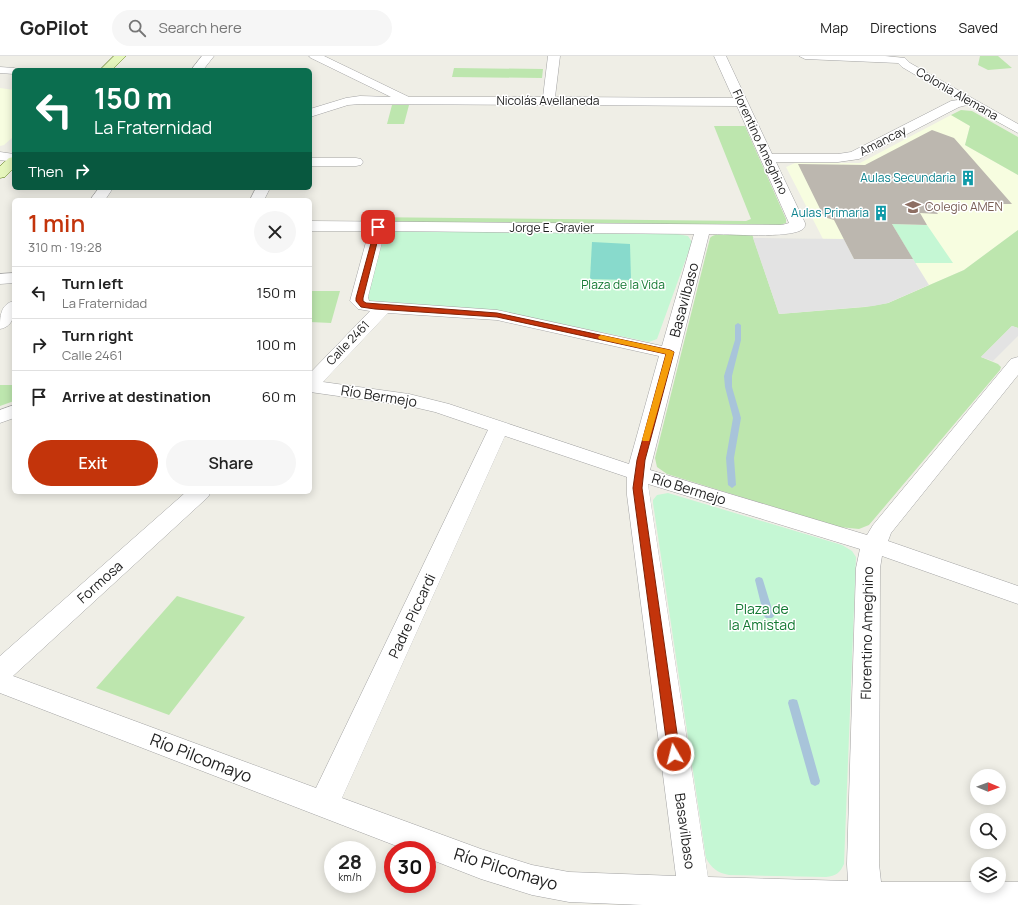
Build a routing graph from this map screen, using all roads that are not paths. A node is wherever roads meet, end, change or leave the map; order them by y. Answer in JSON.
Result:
{"nodes":[{"id":1,"x":120,"y":56,"type":"edge"},
{"id":2,"x":208,"y":56,"type":"edge"},
{"id":3,"x":315,"y":56,"type":"edge"},
{"id":4,"x":554,"y":56,"type":"edge"},
{"id":5,"x":720,"y":56,"type":"edge"},
{"id":6,"x":805,"y":56,"type":"edge"},
{"id":7,"x":902,"y":58,"type":"edge"},
{"id":8,"x":108,"y":68,"type":"edge"},
{"id":9,"x":199,"y":68,"type":"edge"},
{"id":10,"x":0,"y":70,"type":"edge"},
{"id":11,"x":12,"y":71,"type":"edge"},
{"id":12,"x":387,"y":90,"type":"junction"},
{"id":13,"x":354,"y":101,"type":"junction"},
{"id":14,"x":420,"y":101,"type":"junction"},
{"id":15,"x":549,"y":101,"type":"junction"},
{"id":16,"x":969,"y":101,"type":"junction"},
{"id":17,"x":741,"y":102,"type":"junction"},
{"id":18,"x":312,"y":112,"type":"edge"},
{"id":19,"x":1018,"y":129,"type":"edge"},
{"id":20,"x":0,"y":156,"type":"edge"},
{"id":21,"x":767,"y":158,"type":"junction"},
{"id":22,"x":12,"y":159,"type":"edge"},
{"id":23,"x":12,"y":161,"type":"edge"},
{"id":24,"x":312,"y":162,"type":"edge"},
{"id":25,"x":356,"y":162,"type":"dead end"},
{"id":26,"x":0,"y":174,"type":"edge"},
{"id":27,"x":312,"y":226,"type":"edge"},
{"id":28,"x":378,"y":227,"type":"junction"},
{"id":29,"x":794,"y":228,"type":"joint"},
{"id":30,"x":703,"y":229,"type":"junction"},
{"id":31,"x":12,"y":278,"type":"edge"},
{"id":32,"x":0,"y":279,"type":"edge"},
{"id":33,"x":383,"y":308,"type":"junction"},
{"id":34,"x":12,"y":309,"type":"edge"},
{"id":35,"x":0,"y":324,"type":"edge"},
{"id":36,"x":670,"y":352,"type":"junction"},
{"id":37,"x":1018,"y":363,"type":"edge"},
{"id":38,"x":312,"y":387,"type":"edge"},
{"id":39,"x":12,"y":412,"type":"edge"},
{"id":40,"x":0,"y":416,"type":"edge"},
{"id":41,"x":499,"y":428,"type":"junction"},
{"id":42,"x":638,"y":474,"type":"junction"},
{"id":43,"x":198,"y":494,"type":"edge"},
{"id":44,"x":873,"y":544,"type":"junction"},
{"id":45,"x":1018,"y":595,"type":"edge"},
{"id":46,"x":0,"y":672,"type":"edge"},
{"id":47,"x":0,"y":682,"type":"edge"},
{"id":48,"x":324,"y":804,"type":"junction"},
{"id":49,"x":694,"y":892,"type":"junction"},
{"id":50,"x":1018,"y":897,"type":"edge"},
{"id":51,"x":870,"y":901,"type":"edge"}],
"edges":[{"from":1,"to":8,"type":"main road"},
{"from":2,"to":9,"type":"street"},
{"from":3,"to":12,"type":"street"},
{"from":4,"to":15,"type":"street"},
{"from":5,"to":17,"type":"street","name":"Florentino Ameghino"},
{"from":6,"to":7,"type":"street"},
{"from":7,"to":16,"type":"street","name":"Colonia Alemana"},
{"from":10,"to":11,"type":"street"},
{"from":12,"to":13,"type":"street","name":"Nicolás Avellaneda"},
{"from":12,"to":14,"type":"street"},
{"from":13,"to":14,"type":"street","name":"Nicolás Avellaneda"},
{"from":13,"to":18,"type":"street","name":"Nicolás Avellaneda"},
{"from":14,"to":15,"type":"street","name":"Nicolás Avellaneda"},
{"from":15,"to":17,"type":"street","name":"Nicolás Avellaneda"},
{"from":16,"to":19,"type":"street","name":"Colonia Alemana"},
{"from":16,"to":21,"type":"street","name":"Amancay"},
{"from":17,"to":21,"type":"street","name":"Florentino Ameghino"},
{"from":20,"to":22,"type":"street"},
{"from":21,"to":29,"type":"street","name":"Florentino Ameghino"},
{"from":23,"to":26,"type":"main road"},
{"from":24,"to":25,"type":"street"},
{"from":27,"to":28,"type":"street","name":"Jorge E. Gravier"},
{"from":28,"to":30,"type":"street","name":"Jorge E. Gravier"},
{"from":28,"to":33,"type":"street","name":"Calle 2461"},
{"from":29,"to":30,"type":"street","name":"Jorge E. Gravier"},
{"from":30,"to":36,"type":"street","name":"Basavilbaso"},
{"from":31,"to":32,"type":"street"},
{"from":33,"to":36,"type":"street"},
{"from":33,"to":38,"type":"street","name":"Calle 2461"},
{"from":34,"to":35,"type":"street"},
{"from":36,"to":42,"type":"street","name":"Basavilbaso"},
{"from":37,"to":44,"type":"street","name":"Florentino Ameghino"},
{"from":38,"to":41,"type":"street","name":"Río Bermejo"},
{"from":39,"to":40,"type":"street"},
{"from":41,"to":42,"type":"street","name":"Río Bermejo"},
{"from":41,"to":48,"type":"street","name":"Padre Piccardi"},
{"from":42,"to":44,"type":"street","name":"Río Bermejo"},
{"from":42,"to":49,"type":"street","name":"Basavilbaso"},
{"from":43,"to":46,"type":"street","name":"Formosa"},
{"from":44,"to":45,"type":"street","name":"Río Bermejo"},
{"from":44,"to":51,"type":"street","name":"Florentino Ameghino"},
{"from":47,"to":48,"type":"street","name":"Río Pilcomayo"},
{"from":48,"to":49,"type":"street","name":"Río Pilcomayo"},
{"from":49,"to":51,"type":"street","name":"Río Pilcomayo"},
{"from":50,"to":51,"type":"street","name":"Río Pilcomayo"}]}
